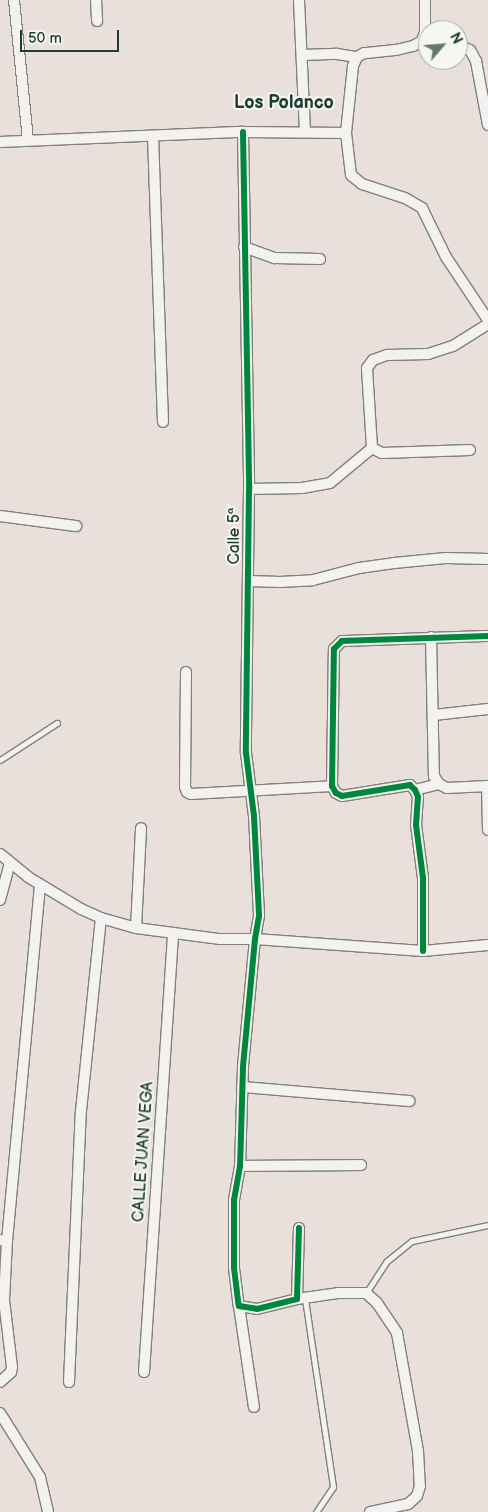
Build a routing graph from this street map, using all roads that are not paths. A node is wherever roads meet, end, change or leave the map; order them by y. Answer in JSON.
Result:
{"nodes":[{"id":1,"x":14,"y":0,"type":"edge"},
{"id":2,"x":96,"y":0,"type":"edge"},
{"id":3,"x":298,"y":0,"type":"edge"},
{"id":4,"x":425,"y":0,"type":"edge"},
{"id":5,"x":425,"y":20,"type":"edge"},
{"id":6,"x":97,"y":21,"type":"dead end"},
{"id":7,"x":418,"y":44,"type":"edge"},
{"id":8,"x":468,"y":49,"type":"edge"},
{"id":9,"x":302,"y":55,"type":"junction"},
{"id":10,"x":357,"y":57,"type":"junction"},
{"id":11,"x":488,"y":125,"type":"edge"},
{"id":12,"x":243,"y":132,"type":"junction"},
{"id":13,"x":305,"y":132,"type":"junction"},
{"id":14,"x":346,"y":133,"type":"junction"},
{"id":15,"x":154,"y":136,"type":"junction"},
{"id":16,"x":28,"y":140,"type":"junction"},
{"id":17,"x":0,"y":142,"type":"edge"},
{"id":18,"x":244,"y":247,"type":"junction"},
{"id":19,"x":320,"y":259,"type":"dead end"},
{"id":20,"x":488,"y":322,"type":"edge"},
{"id":21,"x":163,"y":422,"type":"dead end"},
{"id":22,"x":372,"y":448,"type":"junction"},
{"id":23,"x":470,"y":450,"type":"dead end"},
{"id":24,"x":249,"y":489,"type":"junction"},
{"id":25,"x":0,"y":516,"type":"edge"},
{"id":26,"x":76,"y":526,"type":"dead end"},
{"id":27,"x":488,"y":559,"type":"edge"},
{"id":28,"x":249,"y":581,"type":"junction"},
{"id":29,"x":488,"y":636,"type":"edge"},
{"id":30,"x":431,"y":637,"type":"junction"},
{"id":31,"x":186,"y":672,"type":"dead end"},
{"id":32,"x":488,"y":709,"type":"edge"},
{"id":33,"x":434,"y":715,"type":"junction"},
{"id":34,"x":57,"y":723,"type":"dead end"},
{"id":35,"x":0,"y":760,"type":"edge"},
{"id":36,"x":438,"y":784,"type":"junction"},
{"id":37,"x":332,"y":786,"type":"junction"},
{"id":38,"x":487,"y":786,"type":"edge"},
{"id":39,"x":251,"y":790,"type":"junction"},
{"id":40,"x":415,"y":790,"type":"junction"},
{"id":41,"x":142,"y":828,"type":"dead end"},
{"id":42,"x":488,"y":830,"type":"edge"},
{"id":43,"x":0,"y":854,"type":"edge"},
{"id":44,"x":10,"y":863,"type":"junction"},
{"id":45,"x":40,"y":884,"type":"junction"},
{"id":46,"x":0,"y":900,"type":"edge"},
{"id":47,"x":101,"y":918,"type":"junction"},
{"id":48,"x":136,"y":928,"type":"junction"},
{"id":49,"x":173,"y":934,"type":"junction"},
{"id":50,"x":255,"y":939,"type":"junction"},
{"id":51,"x":488,"y":945,"type":"edge"},
{"id":52,"x":423,"y":951,"type":"junction"},
{"id":53,"x":242,"y":1087,"type":"junction"},
{"id":54,"x":409,"y":1101,"type":"dead end"},
{"id":55,"x":361,"y":1165,"type":"dead end"},
{"id":56,"x":240,"y":1166,"type":"junction"},
{"id":57,"x":488,"y":1225,"type":"edge"},
{"id":58,"x":299,"y":1228,"type":"dead end"},
{"id":59,"x":3,"y":1240,"type":"edge"},
{"id":60,"x":366,"y":1293,"type":"junction"},
{"id":61,"x":301,"y":1299,"type":"junction"},
{"id":62,"x":2,"y":1300,"type":"edge"},
{"id":63,"x":239,"y":1306,"type":"junction"},
{"id":64,"x":144,"y":1372,"type":"dead end"},
{"id":65,"x":0,"y":1382,"type":"edge"},
{"id":66,"x":69,"y":1382,"type":"dead end"},
{"id":67,"x":254,"y":1407,"type":"dead end"},
{"id":68,"x":0,"y":1413,"type":"edge"},
{"id":69,"x":48,"y":1512,"type":"edge"},
{"id":70,"x":316,"y":1512,"type":"edge"},
{"id":71,"x":370,"y":1512,"type":"edge"}],
"edges":[{"from":1,"to":16,"type":"street"},
{"from":2,"to":6,"type":"street"},
{"from":3,"to":9,"type":"street"},
{"from":4,"to":5,"type":"street"},
{"from":7,"to":10,"type":"street"},
{"from":8,"to":11,"type":"street"},
{"from":9,"to":10,"type":"street"},
{"from":9,"to":13,"type":"street"},
{"from":10,"to":14,"type":"street"},
{"from":12,"to":13,"type":"street"},
{"from":12,"to":15,"type":"street"},
{"from":12,"to":18,"type":"street","name":"Calle 5ª"},
{"from":13,"to":14,"type":"street"},
{"from":14,"to":20,"type":"street"},
{"from":15,"to":16,"type":"street"},
{"from":15,"to":21,"type":"street"},
{"from":16,"to":17,"type":"street"},
{"from":18,"to":19,"type":"street"},
{"from":18,"to":24,"type":"street","name":"Calle 5ª"},
{"from":20,"to":22,"type":"street"},
{"from":22,"to":23,"type":"street"},
{"from":22,"to":24,"type":"street"},
{"from":24,"to":28,"type":"street","name":"Calle 5ª"},
{"from":25,"to":26,"type":"street"},
{"from":27,"to":28,"type":"street"},
{"from":28,"to":39,"type":"street","name":"Calle 5ª"},
{"from":29,"to":30,"type":"street"},
{"from":30,"to":33,"type":"street"},
{"from":30,"to":37,"type":"street"},
{"from":31,"to":39,"type":"street"},
{"from":32,"to":33,"type":"street"},
{"from":33,"to":36,"type":"street"},
{"from":34,"to":35,"type":"lane"},
{"from":36,"to":38,"type":"street"},
{"from":36,"to":40,"type":"street"},
{"from":37,"to":39,"type":"street"},
{"from":37,"to":40,"type":"street"},
{"from":38,"to":42,"type":"street"},
{"from":39,"to":50,"type":"street","name":"Calle 5ª"},
{"from":40,"to":52,"type":"street"},
{"from":41,"to":48,"type":"street"},
{"from":43,"to":44,"type":"street"},
{"from":44,"to":45,"type":"street"},
{"from":44,"to":46,"type":"street"},
{"from":45,"to":47,"type":"street"},
{"from":45,"to":59,"type":"street"},
{"from":47,"to":48,"type":"street"},
{"from":47,"to":66,"type":"street"},
{"from":48,"to":49,"type":"street"},
{"from":49,"to":50,"type":"street"},
{"from":49,"to":64,"type":"street","name":"CALLE JUAN VEGA"},
{"from":50,"to":52,"type":"street"},
{"from":50,"to":53,"type":"street","name":"Calle 5ª"},
{"from":51,"to":52,"type":"street"},
{"from":53,"to":54,"type":"street"},
{"from":53,"to":56,"type":"street","name":"Calle 5ª"},
{"from":55,"to":56,"type":"street"},
{"from":56,"to":63,"type":"street","name":"Calle 5ª"},
{"from":57,"to":60,"type":"lane"},
{"from":58,"to":61,"type":"street"},
{"from":59,"to":62,"type":"street"},
{"from":60,"to":61,"type":"street"},
{"from":60,"to":71,"type":"street"},
{"from":61,"to":63,"type":"street"},
{"from":61,"to":70,"type":"lane"},
{"from":62,"to":65,"type":"street"},
{"from":63,"to":67,"type":"street","name":"Calle 5ª"},
{"from":68,"to":69,"type":"street"}]}
